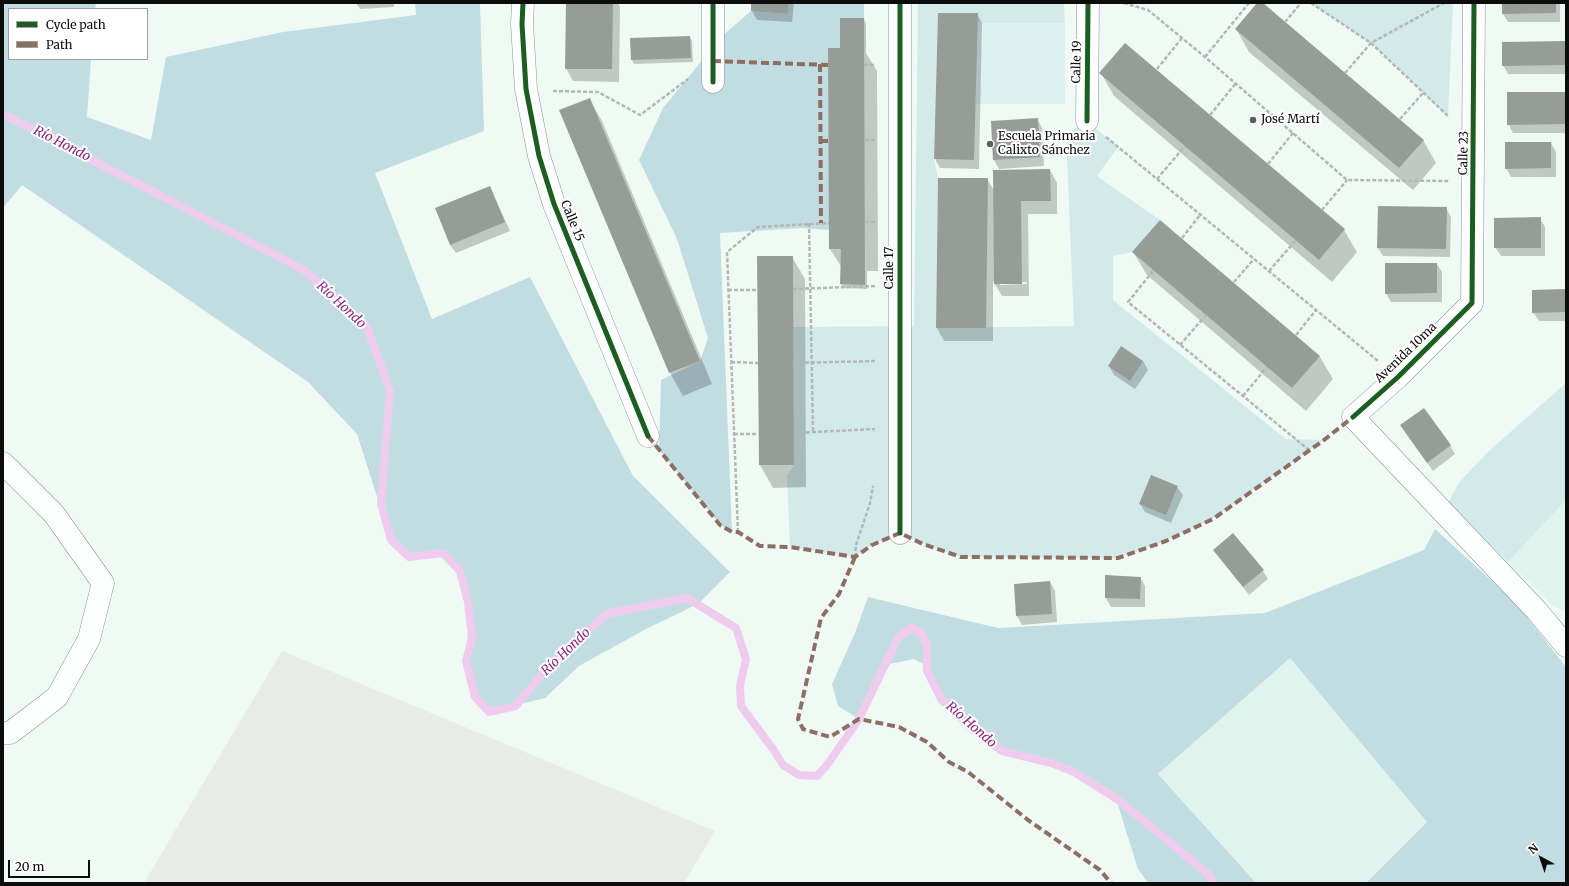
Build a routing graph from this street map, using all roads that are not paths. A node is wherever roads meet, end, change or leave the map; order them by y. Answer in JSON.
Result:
{"nodes":[{"id":1,"x":523,"y":3,"type":"edge"},
{"id":2,"x":713,"y":3,"type":"edge"},
{"id":3,"x":900,"y":3,"type":"edge"},
{"id":4,"x":1088,"y":3,"type":"edge"},
{"id":5,"x":1474,"y":3,"type":"edge"},
{"id":6,"x":713,"y":71,"type":"road end"},
{"id":7,"x":1087,"y":121,"type":"road end"},
{"id":8,"x":1472,"y":303,"type":"joint"},
{"id":9,"x":648,"y":436,"type":"dead end"},
{"id":10,"x":3,"y":463,"type":"edge"},
{"id":11,"x":900,"y":534,"type":"dead end"},
{"id":12,"x":1566,"y":646,"type":"edge"},
{"id":13,"x":3,"y":733,"type":"edge"}],
"edges":[{"from":1,"to":9,"type":"street","name":"Calle 15"},
{"from":2,"to":6,"type":"street"},
{"from":3,"to":11,"type":"street","name":"Calle 17"},
{"from":4,"to":7,"type":"street","name":"Calle 19"},
{"from":5,"to":8,"type":"street","name":"Calle 23"},
{"from":8,"to":12,"type":"street","name":"Avenida 10ma"},
{"from":10,"to":13,"type":"street"}]}
